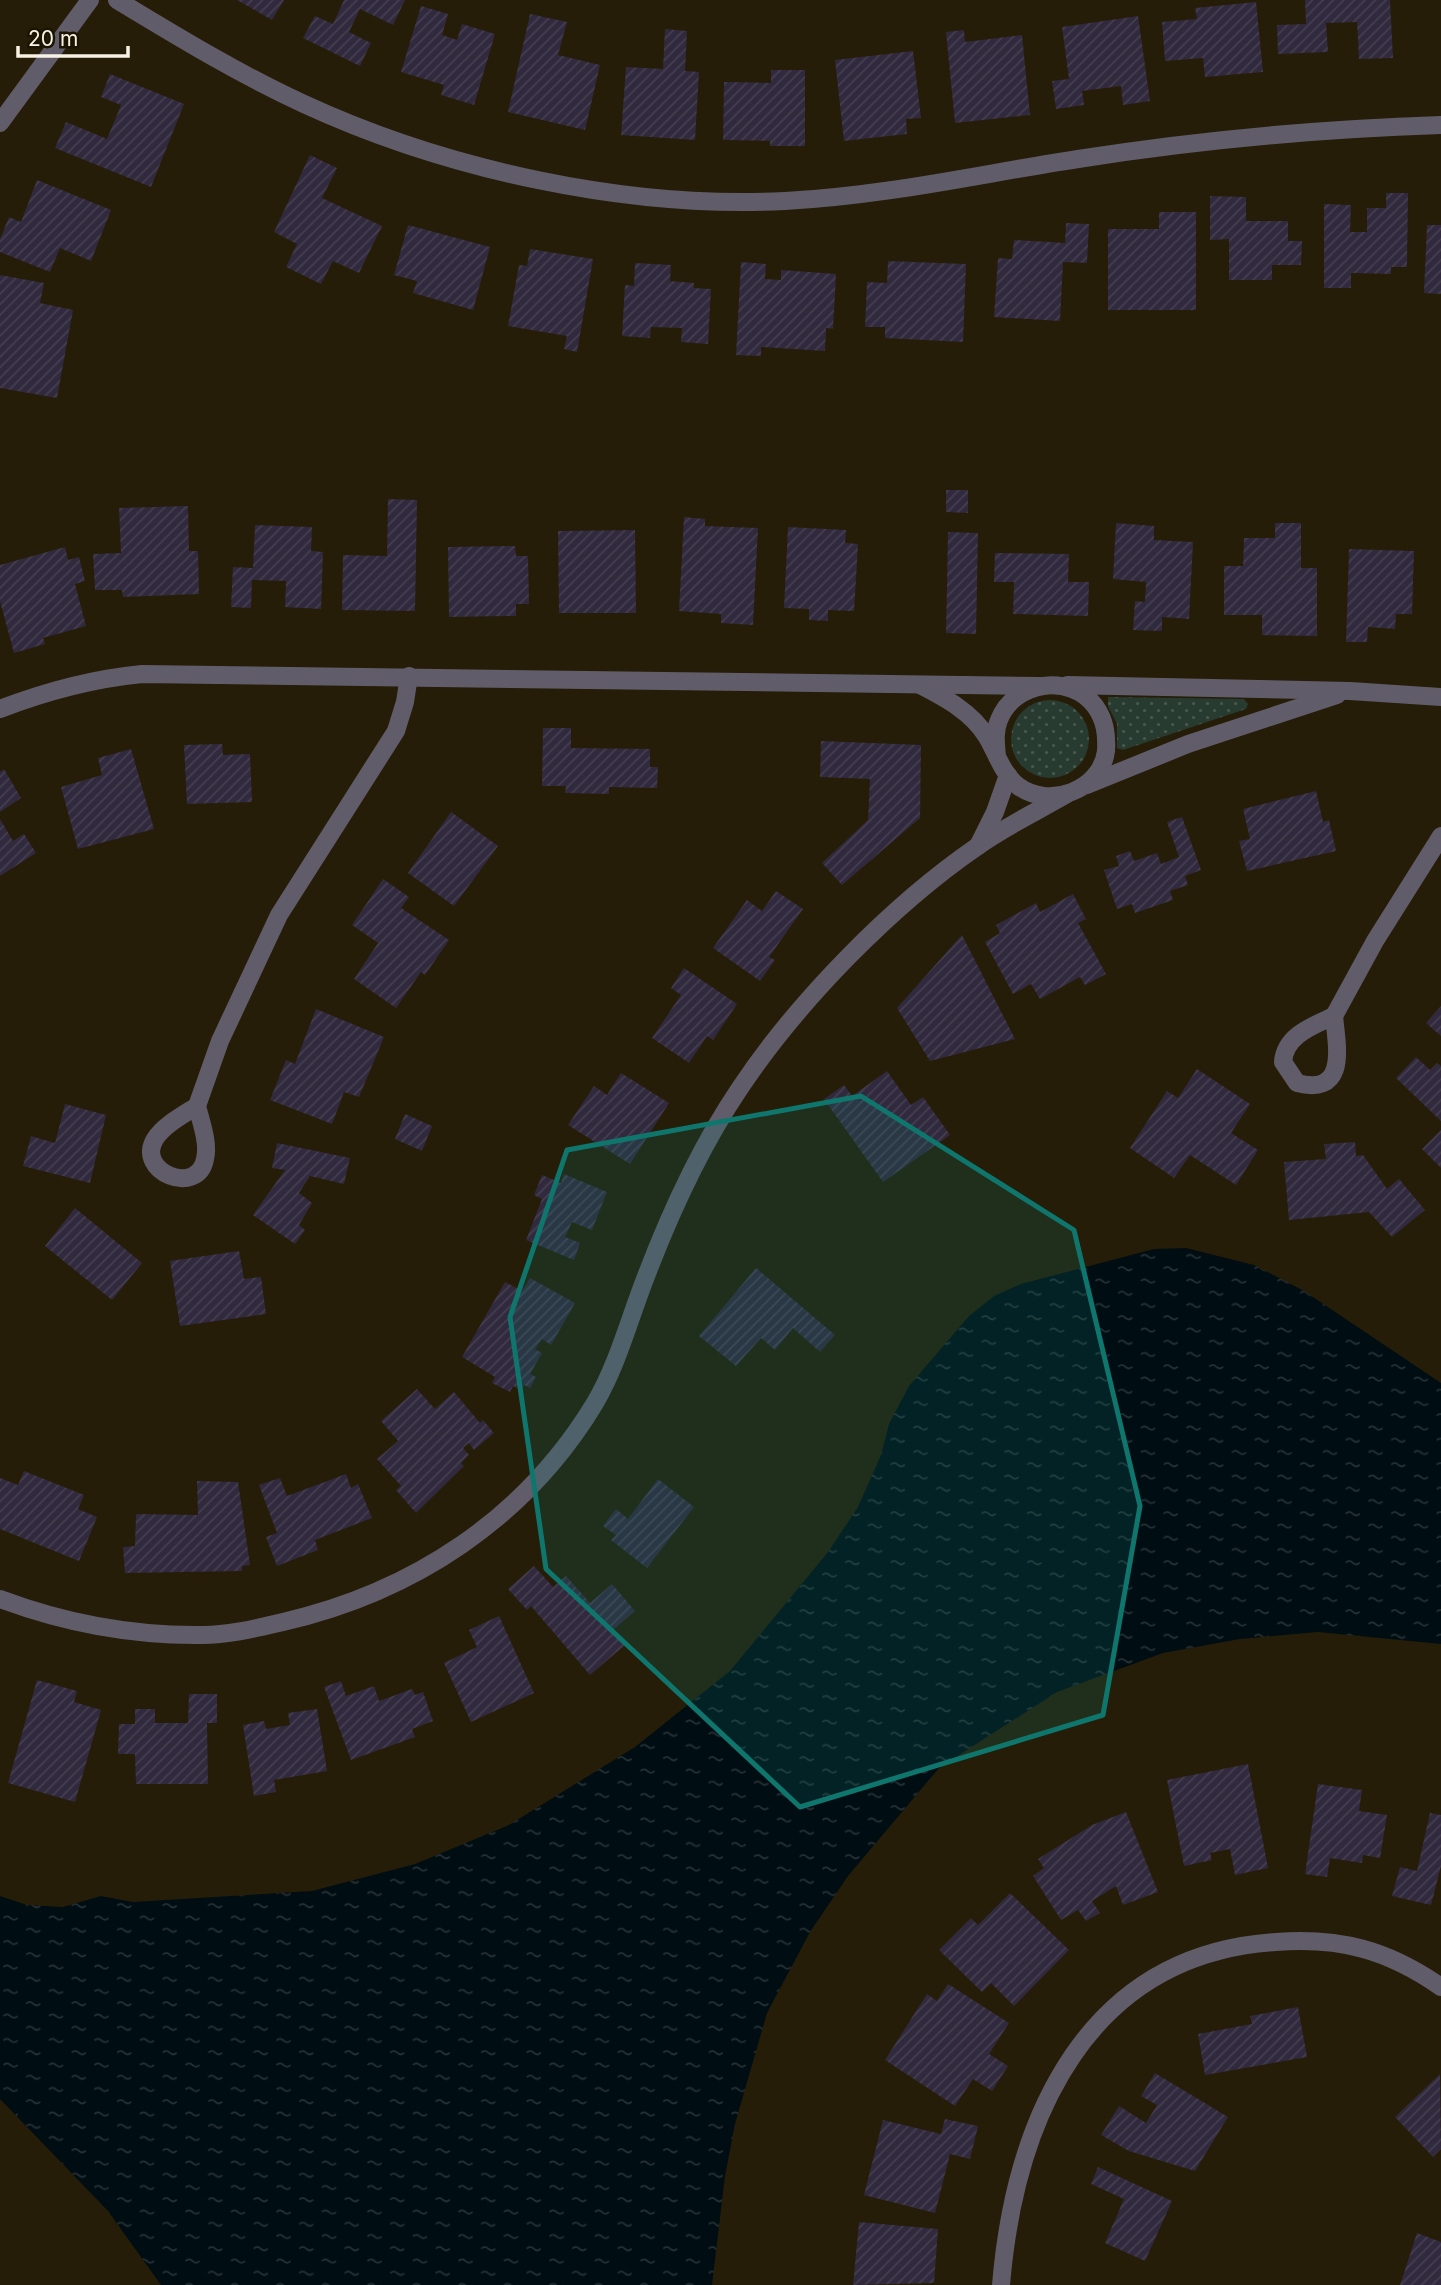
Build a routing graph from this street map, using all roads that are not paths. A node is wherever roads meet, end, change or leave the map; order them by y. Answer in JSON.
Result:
{"nodes":[{"id":1,"x":90,"y":0,"type":"edge"},
{"id":2,"x":117,"y":0,"type":"edge"},
{"id":3,"x":0,"y":123,"type":"edge"},
{"id":4,"x":1441,"y":125,"type":"edge"},
{"id":5,"x":409,"y":676,"type":"junction"},
{"id":6,"x":918,"y":684,"type":"junction"},
{"id":7,"x":1040,"y":685,"type":"junction"},
{"id":8,"x":1060,"y":685,"type":"junction"},
{"id":9,"x":1350,"y":691,"type":"junction"},
{"id":10,"x":1441,"y":697,"type":"edge"},
{"id":11,"x":0,"y":709,"type":"edge"},
{"id":12,"x":998,"y":757,"type":"junction"},
{"id":13,"x":1007,"y":775,"type":"junction"},
{"id":14,"x":1075,"y":790,"type":"junction"},
{"id":15,"x":1441,"y":836,"type":"edge"},
{"id":16,"x":978,"y":846,"type":"junction"},
{"id":17,"x":1334,"y":1016,"type":"dead end"},
{"id":18,"x":197,"y":1106,"type":"dead end"},
{"id":19,"x":0,"y":1599,"type":"edge"},
{"id":20,"x":1441,"y":1987,"type":"edge"},
{"id":21,"x":1001,"y":2285,"type":"edge"}],
"edges":[{"from":1,"to":3,"type":"street"},
{"from":2,"to":4,"type":"street"},
{"from":5,"to":6,"type":"street"},
{"from":5,"to":11,"type":"street"},
{"from":5,"to":18,"type":"street"},
{"from":6,"to":7,"type":"street"},
{"from":6,"to":12,"type":"street"},
{"from":7,"to":8,"type":"street"},
{"from":7,"to":12,"type":"street"},
{"from":8,"to":9,"type":"street"},
{"from":8,"to":14,"type":"street"},
{"from":9,"to":10,"type":"street"},
{"from":9,"to":14,"type":"street"},
{"from":12,"to":13,"type":"street"},
{"from":13,"to":14,"type":"street"},
{"from":13,"to":16,"type":"street"},
{"from":14,"to":16,"type":"street"},
{"from":15,"to":17,"type":"street"},
{"from":16,"to":19,"type":"street"},
{"from":20,"to":21,"type":"street"}]}
